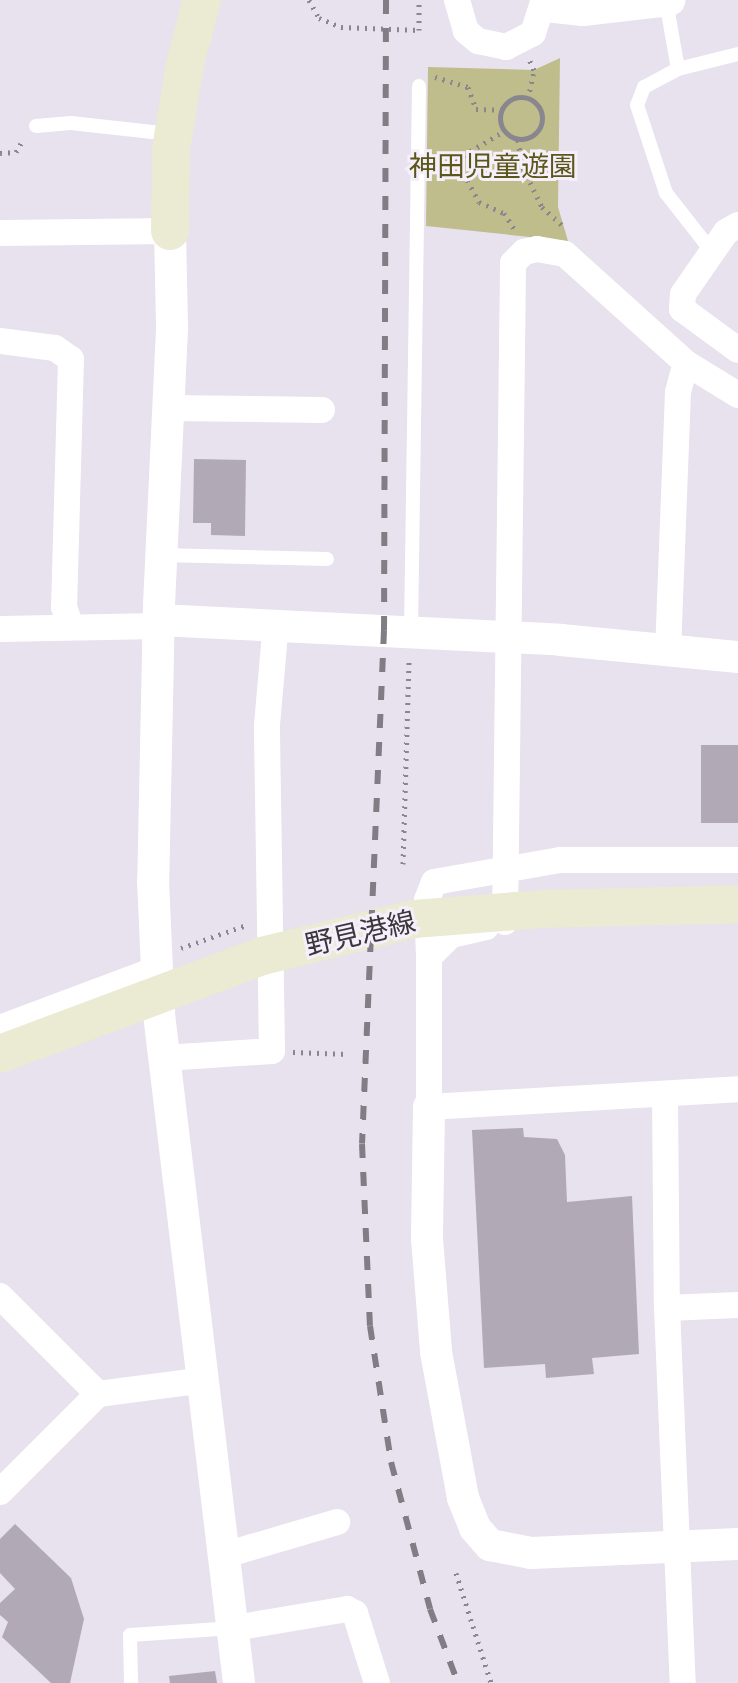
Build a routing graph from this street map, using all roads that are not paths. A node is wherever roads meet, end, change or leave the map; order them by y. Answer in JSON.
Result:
{"nodes":[{"id":1,"x":202,"y":0,"type":"edge"},
{"id":2,"x":457,"y":0,"type":"edge"},
{"id":3,"x":668,"y":0,"type":"edge"},
{"id":4,"x":544,"y":3,"type":"edge"},
{"id":5,"x":738,"y":54,"type":"edge"},
{"id":6,"x":678,"y":69,"type":"junction"},
{"id":7,"x":423,"y":80,"type":"road end"},
{"id":8,"x":36,"y":126,"type":"road end"},
{"id":9,"x":175,"y":135,"type":"junction"},
{"id":10,"x":738,"y":225,"type":"edge"},
{"id":11,"x":170,"y":231,"type":"junction"},
{"id":12,"x":0,"y":233,"type":"edge"},
{"id":13,"x":713,"y":253,"type":"junction"},
{"id":14,"x":0,"y":341,"type":"edge"},
{"id":15,"x":738,"y":350,"type":"edge"},
{"id":16,"x":686,"y":363,"type":"junction"},
{"id":17,"x":738,"y":395,"type":"edge"},
{"id":18,"x":166,"y":408,"type":"junction"},
{"id":19,"x":322,"y":410,"type":"dead end"},
{"id":20,"x":161,"y":555,"type":"junction"},
{"id":21,"x":327,"y":559,"type":"dead end"},
{"id":22,"x":159,"y":623,"type":"junction"},
{"id":23,"x":276,"y":623,"type":"junction"},
{"id":24,"x":71,"y":627,"type":"junction"},
{"id":25,"x":0,"y":629,"type":"edge"},
{"id":26,"x":509,"y":638,"type":"junction"},
{"id":27,"x":410,"y":640,"type":"junction"},
{"id":28,"x":668,"y":652,"type":"junction"},
{"id":29,"x":738,"y":657,"type":"edge"},
{"id":30,"x":738,"y":860,"type":"edge"},
{"id":31,"x":505,"y":867,"type":"junction"},
{"id":32,"x":738,"y":904,"type":"edge"},
{"id":33,"x":738,"y":920,"type":"edge"},
{"id":34,"x":505,"y":922,"type":"junction"},
{"id":35,"x":347,"y":951,"type":"dead end"},
{"id":36,"x":429,"y":957,"type":"junction"},
{"id":37,"x":166,"y":960,"type":"junction"},
{"id":38,"x":270,"y":971,"type":"junction"},
{"id":39,"x":159,"y":1014,"type":"junction"},
{"id":40,"x":0,"y":1028,"type":"edge"},
{"id":41,"x":0,"y":1054,"type":"edge"},
{"id":42,"x":164,"y":1058,"type":"junction"},
{"id":43,"x":0,"y":1073,"type":"edge"},
{"id":44,"x":738,"y":1089,"type":"edge"},
{"id":45,"x":665,"y":1094,"type":"junction"},
{"id":46,"x":429,"y":1107,"type":"junction"},
{"id":47,"x":0,"y":1296,"type":"edge"},
{"id":48,"x":738,"y":1305,"type":"edge"},
{"id":49,"x":667,"y":1308,"type":"junction"},
{"id":50,"x":204,"y":1380,"type":"junction"},
{"id":51,"x":98,"y":1394,"type":"junction"},
{"id":52,"x":0,"y":1492,"type":"edge"},
{"id":53,"x":337,"y":1522,"type":"dead end"},
{"id":54,"x":738,"y":1544,"type":"edge"},
{"id":55,"x":676,"y":1547,"type":"junction"},
{"id":56,"x":225,"y":1555,"type":"junction"},
{"id":57,"x":234,"y":1628,"type":"junction"},
{"id":58,"x":131,"y":1683,"type":"edge"},
{"id":59,"x":239,"y":1683,"type":"edge"},
{"id":60,"x":377,"y":1683,"type":"edge"},
{"id":61,"x":683,"y":1683,"type":"edge"}],
"edges":[{"from":1,"to":9,"type":"main road"},
{"from":2,"to":4,"type":"street"},
{"from":3,"to":4,"type":"street"},
{"from":3,"to":6,"type":"lane"},
{"from":5,"to":6,"type":"lane"},
{"from":6,"to":13,"type":"lane"},
{"from":7,"to":27,"type":"lane"},
{"from":8,"to":9,"type":"lane"},
{"from":9,"to":11,"type":"main road"},
{"from":10,"to":13,"type":"street"},
{"from":11,"to":12,"type":"street"},
{"from":11,"to":18,"type":"street"},
{"from":13,"to":15,"type":"street"},
{"from":14,"to":24,"type":"street"},
{"from":16,"to":17,"type":"street"},
{"from":16,"to":26,"type":"street"},
{"from":16,"to":28,"type":"street"},
{"from":18,"to":19,"type":"street"},
{"from":18,"to":20,"type":"street"},
{"from":20,"to":21,"type":"lane"},
{"from":20,"to":22,"type":"street"},
{"from":22,"to":23,"type":"street"},
{"from":22,"to":24,"type":"street"},
{"from":22,"to":37,"type":"street"},
{"from":23,"to":27,"type":"street"},
{"from":23,"to":38,"type":"street"},
{"from":24,"to":25,"type":"street"},
{"from":26,"to":27,"type":"street"},
{"from":26,"to":28,"type":"street"},
{"from":26,"to":31,"type":"street"},
{"from":28,"to":29,"type":"street"},
{"from":30,"to":31,"type":"street"},
{"from":31,"to":34,"type":"street"},
{"from":31,"to":36,"type":"street"},
{"from":32,"to":41,"type":"main road","name":"野見港線"},
{"from":33,"to":34,"type":"street"},
{"from":34,"to":36,"type":"street"},
{"from":35,"to":38,"type":"street"},
{"from":36,"to":46,"type":"street"},
{"from":37,"to":39,"type":"street"},
{"from":37,"to":40,"type":"street"},
{"from":38,"to":39,"type":"street"},
{"from":38,"to":42,"type":"street"},
{"from":39,"to":42,"type":"street"},
{"from":39,"to":43,"type":"street"},
{"from":42,"to":50,"type":"street"},
{"from":44,"to":45,"type":"street"},
{"from":45,"to":46,"type":"street"},
{"from":45,"to":49,"type":"street"},
{"from":46,"to":55,"type":"street"},
{"from":47,"to":51,"type":"street"},
{"from":48,"to":49,"type":"street"},
{"from":49,"to":55,"type":"street"},
{"from":50,"to":51,"type":"street"},
{"from":50,"to":56,"type":"street"},
{"from":51,"to":52,"type":"street"},
{"from":53,"to":56,"type":"street"},
{"from":54,"to":55,"type":"street"},
{"from":55,"to":61,"type":"street"},
{"from":56,"to":57,"type":"street"},
{"from":57,"to":58,"type":"lane"},
{"from":57,"to":59,"type":"street"},
{"from":57,"to":60,"type":"street"}]}
